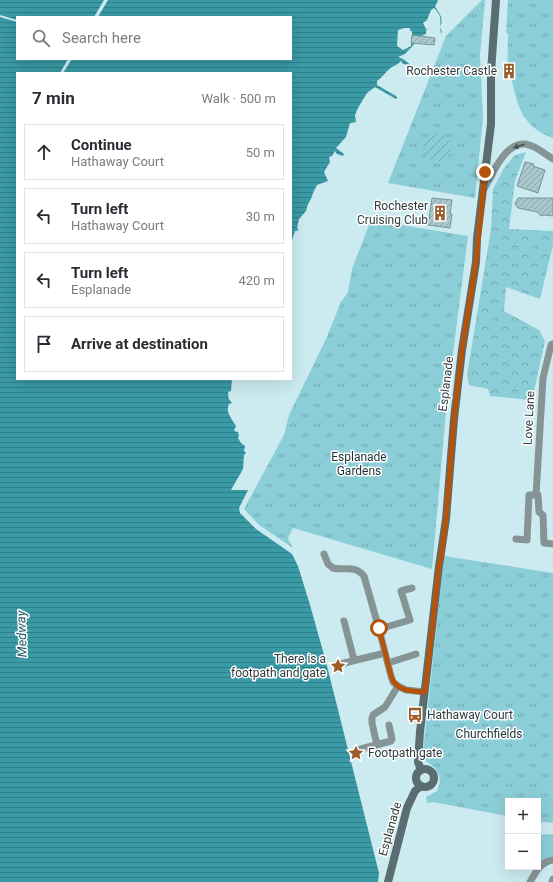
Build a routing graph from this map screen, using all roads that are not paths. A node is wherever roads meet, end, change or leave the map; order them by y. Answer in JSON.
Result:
{"nodes":[{"id":1,"x":496,"y":0,"type":"edge"},
{"id":2,"x":553,"y":159,"type":"edge"},
{"id":3,"x":482,"y":192,"type":"junction"},
{"id":4,"x":553,"y":344,"type":"edge"},
{"id":5,"x":536,"y":495,"type":"junction"},
{"id":6,"x":516,"y":539,"type":"dead end"},
{"id":7,"x":553,"y":544,"type":"edge"},
{"id":8,"x":324,"y":554,"type":"dead end"},
{"id":9,"x":412,"y":588,"type":"dead end"},
{"id":10,"x":344,"y":621,"type":"dead end"},
{"id":11,"x":379,"y":628,"type":"junction"},
{"id":12,"x":385,"y":653,"type":"junction"},
{"id":13,"x":416,"y":654,"type":"dead end"},
{"id":14,"x":354,"y":660,"type":"junction"},
{"id":15,"x":388,"y":663,"type":"junction"},
{"id":16,"x":336,"y":665,"type":"dead end"},
{"id":17,"x":398,"y":686,"type":"junction"},
{"id":18,"x":425,"y":692,"type":"junction"},
{"id":19,"x":389,"y":725,"type":"dead end"},
{"id":20,"x":377,"y":745,"type":"junction"},
{"id":21,"x":358,"y":750,"type":"dead end"},
{"id":22,"x":421,"y":770,"type":"junction"},
{"id":23,"x":421,"y":786,"type":"junction"},
{"id":24,"x":553,"y":861,"type":"edge"},
{"id":25,"x":388,"y":882,"type":"edge"},
{"id":26,"x":530,"y":882,"type":"edge"}],
"edges":[{"from":1,"to":3,"type":"street","name":"Esplanade"},
{"from":2,"to":3,"type":"street","one_way":true},
{"from":3,"to":18,"type":"street","name":"Esplanade"},
{"from":4,"to":5,"type":"street","name":"Love Lane"},
{"from":5,"to":6,"type":"street","name":"Love Lane"},
{"from":5,"to":7,"type":"street","name":"Love Lane"},
{"from":8,"to":11,"type":"street"},
{"from":9,"to":11,"type":"street"},
{"from":10,"to":14,"type":"street"},
{"from":11,"to":12,"type":"street"},
{"from":12,"to":14,"type":"street"},
{"from":12,"to":15,"type":"street"},
{"from":13,"to":15,"type":"street"},
{"from":14,"to":16,"type":"street"},
{"from":15,"to":17,"type":"street"},
{"from":17,"to":18,"type":"street"},
{"from":17,"to":20,"type":"street"},
{"from":18,"to":22,"type":"street","name":"Esplanade"},
{"from":19,"to":20,"type":"street"},
{"from":20,"to":21,"type":"street"},
{"from":22,"to":23,"type":"street","name":"Esplanade"},
{"from":22,"to":23,"type":"street","name":"Esplanade"},
{"from":23,"to":25,"type":"street","name":"Esplanade"},
{"from":24,"to":26,"type":"street"}]}
